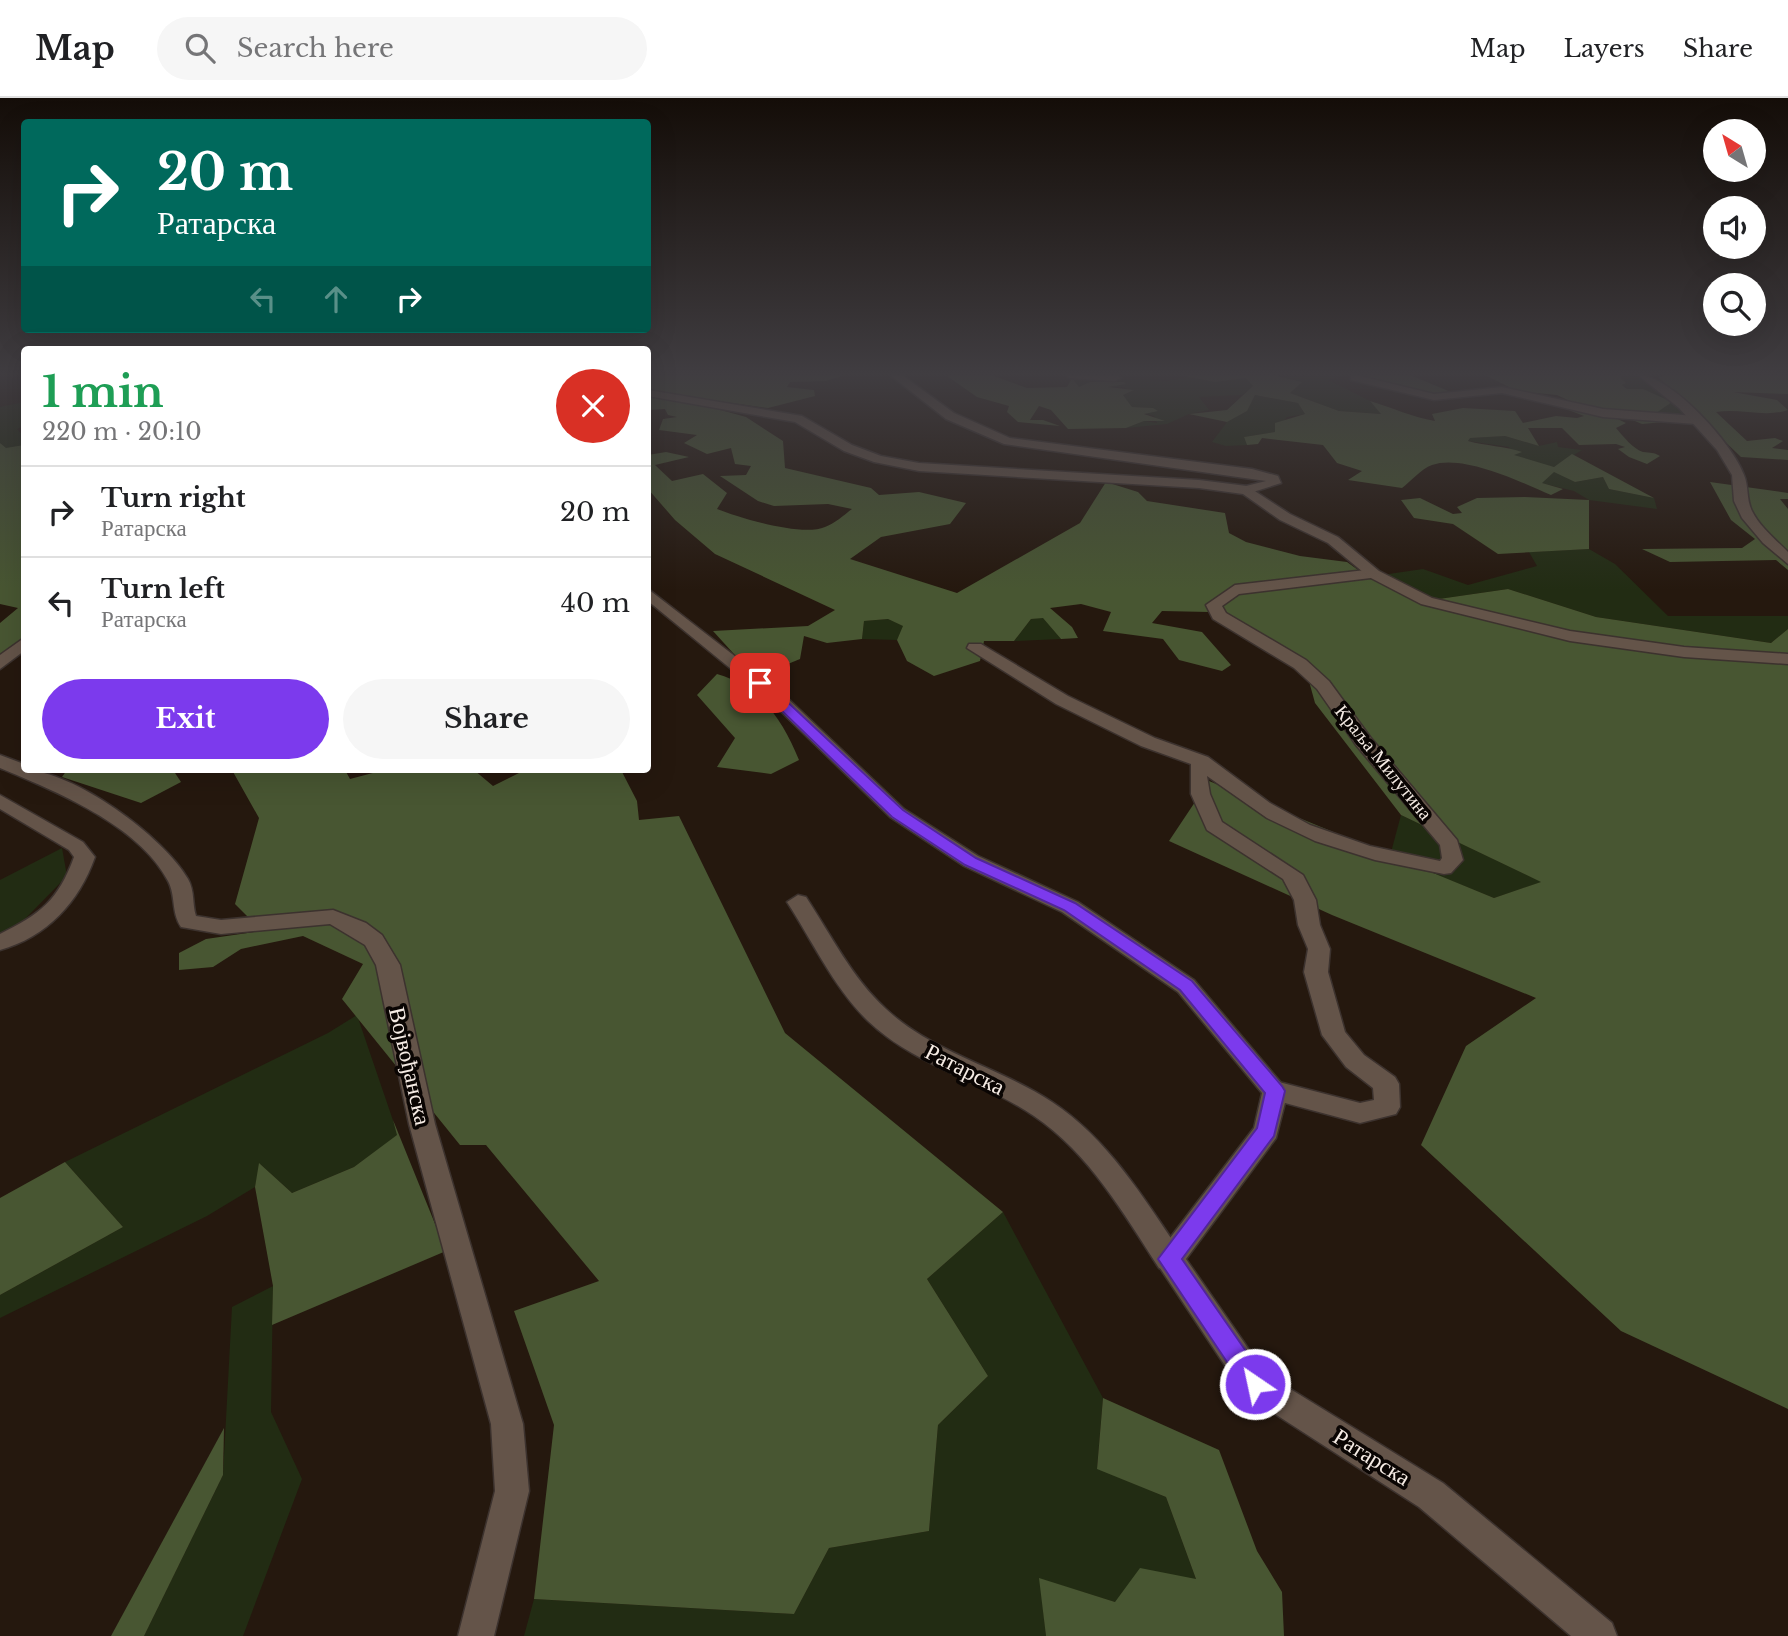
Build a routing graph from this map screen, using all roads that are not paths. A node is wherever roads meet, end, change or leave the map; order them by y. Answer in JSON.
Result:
{"nodes":[{"id":1,"x":846,"y":447,"type":"edge"},
{"id":2,"x":1053,"y":447,"type":"edge"},
{"id":3,"x":1719,"y":447,"type":"edge"},
{"id":4,"x":1247,"y":490,"type":"junction"},
{"id":5,"x":1788,"y":560,"type":"edge"},
{"id":6,"x":1374,"y":574,"type":"junction"},
{"id":7,"x":651,"y":596,"type":"edge"},
{"id":8,"x":21,"y":646,"type":"edge"},
{"id":9,"x":975,"y":648,"type":"dead end"},
{"id":10,"x":1788,"y":659,"type":"edge"},
{"id":11,"x":0,"y":664,"type":"edge"},
{"id":12,"x":0,"y":761,"type":"edge"},
{"id":13,"x":1201,"y":761,"type":"junction"},
{"id":14,"x":21,"y":771,"type":"edge"},
{"id":15,"x":25,"y":773,"type":"edge"},
{"id":16,"x":0,"y":801,"type":"edge"},
{"id":17,"x":798,"y":902,"type":"dead end"},
{"id":18,"x":0,"y":943,"type":"edge"},
{"id":19,"x":1275,"y":1091,"type":"junction"},
{"id":20,"x":1169,"y":1259,"type":"junction"},
{"id":21,"x":476,"y":1636,"type":"edge"},
{"id":22,"x":1599,"y":1636,"type":"edge"}],
"edges":[{"from":1,"to":4,"type":"street"},
{"from":2,"to":4,"type":"street"},
{"from":3,"to":5,"type":"street"},
{"from":4,"to":6,"type":"street"},
{"from":6,"to":10,"type":"street"},
{"from":6,"to":13,"type":"street","name":"Краља Милутина"},
{"from":7,"to":19,"type":"street"},
{"from":8,"to":11,"type":"street"},
{"from":9,"to":13,"type":"street","name":"Краља Милутина"},
{"from":12,"to":14,"type":"street","name":"Војвођанска"},
{"from":13,"to":19,"type":"street"},
{"from":15,"to":21,"type":"street","name":"Војвођанска"},
{"from":16,"to":18,"type":"street"},
{"from":17,"to":20,"type":"street","name":"Ратарска"},
{"from":19,"to":20,"type":"street"},
{"from":20,"to":22,"type":"street","name":"Ратарска"}]}
